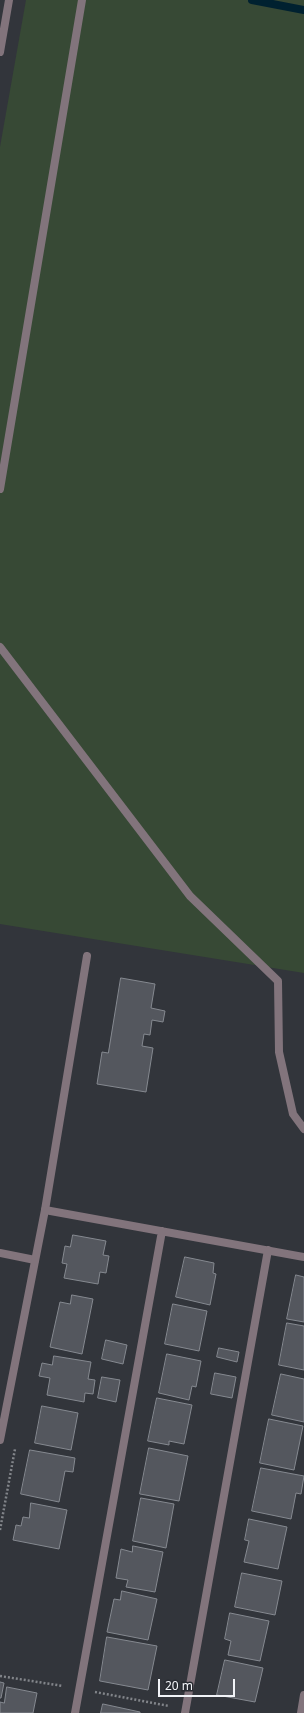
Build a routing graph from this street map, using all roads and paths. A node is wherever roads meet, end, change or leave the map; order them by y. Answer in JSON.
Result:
{"nodes":[{"id":1,"x":9,"y":0,"type":"edge"},
{"id":2,"x":82,"y":0,"type":"edge"},
{"id":3,"x":0,"y":52,"type":"edge"},
{"id":4,"x":0,"y":489,"type":"edge"},
{"id":5,"x":0,"y":647,"type":"edge"},
{"id":6,"x":88,"y":956,"type":"dead end"},
{"id":7,"x":304,"y":1128,"type":"edge"},
{"id":8,"x":45,"y":1210,"type":"junction"},
{"id":9,"x":162,"y":1231,"type":"junction"},
{"id":10,"x":268,"y":1250,"type":"junction"},
{"id":11,"x":0,"y":1253,"type":"edge"},
{"id":12,"x":304,"y":1257,"type":"edge"},
{"id":13,"x":35,"y":1260,"type":"junction"},
{"id":14,"x":0,"y":1440,"type":"edge"},
{"id":15,"x":16,"y":1445,"type":"dead end"},
{"id":16,"x":0,"y":1530,"type":"edge"},
{"id":17,"x":0,"y":1676,"type":"edge"},
{"id":18,"x":79,"y":1689,"type":"junction"},
{"id":19,"x":304,"y":1695,"type":"edge"},
{"id":20,"x":185,"y":1711,"type":"edge"},
{"id":21,"x":75,"y":1713,"type":"edge"},
{"id":22,"x":301,"y":1713,"type":"edge"}],
"edges":[{"from":1,"to":3,"type":"street"},
{"from":2,"to":4,"type":"street"},
{"from":5,"to":7,"type":"street"},
{"from":6,"to":8,"type":"street"},
{"from":8,"to":9,"type":"street"},
{"from":8,"to":13,"type":"street"},
{"from":9,"to":10,"type":"street"},
{"from":9,"to":18,"type":"street"},
{"from":10,"to":12,"type":"street"},
{"from":10,"to":20,"type":"street"},
{"from":11,"to":13,"type":"street"},
{"from":13,"to":14,"type":"street"},
{"from":15,"to":16,"type":"path"},
{"from":17,"to":18,"type":"path"},
{"from":18,"to":20,"type":"path"},
{"from":18,"to":21,"type":"street"},
{"from":19,"to":22,"type":"street"}]}
